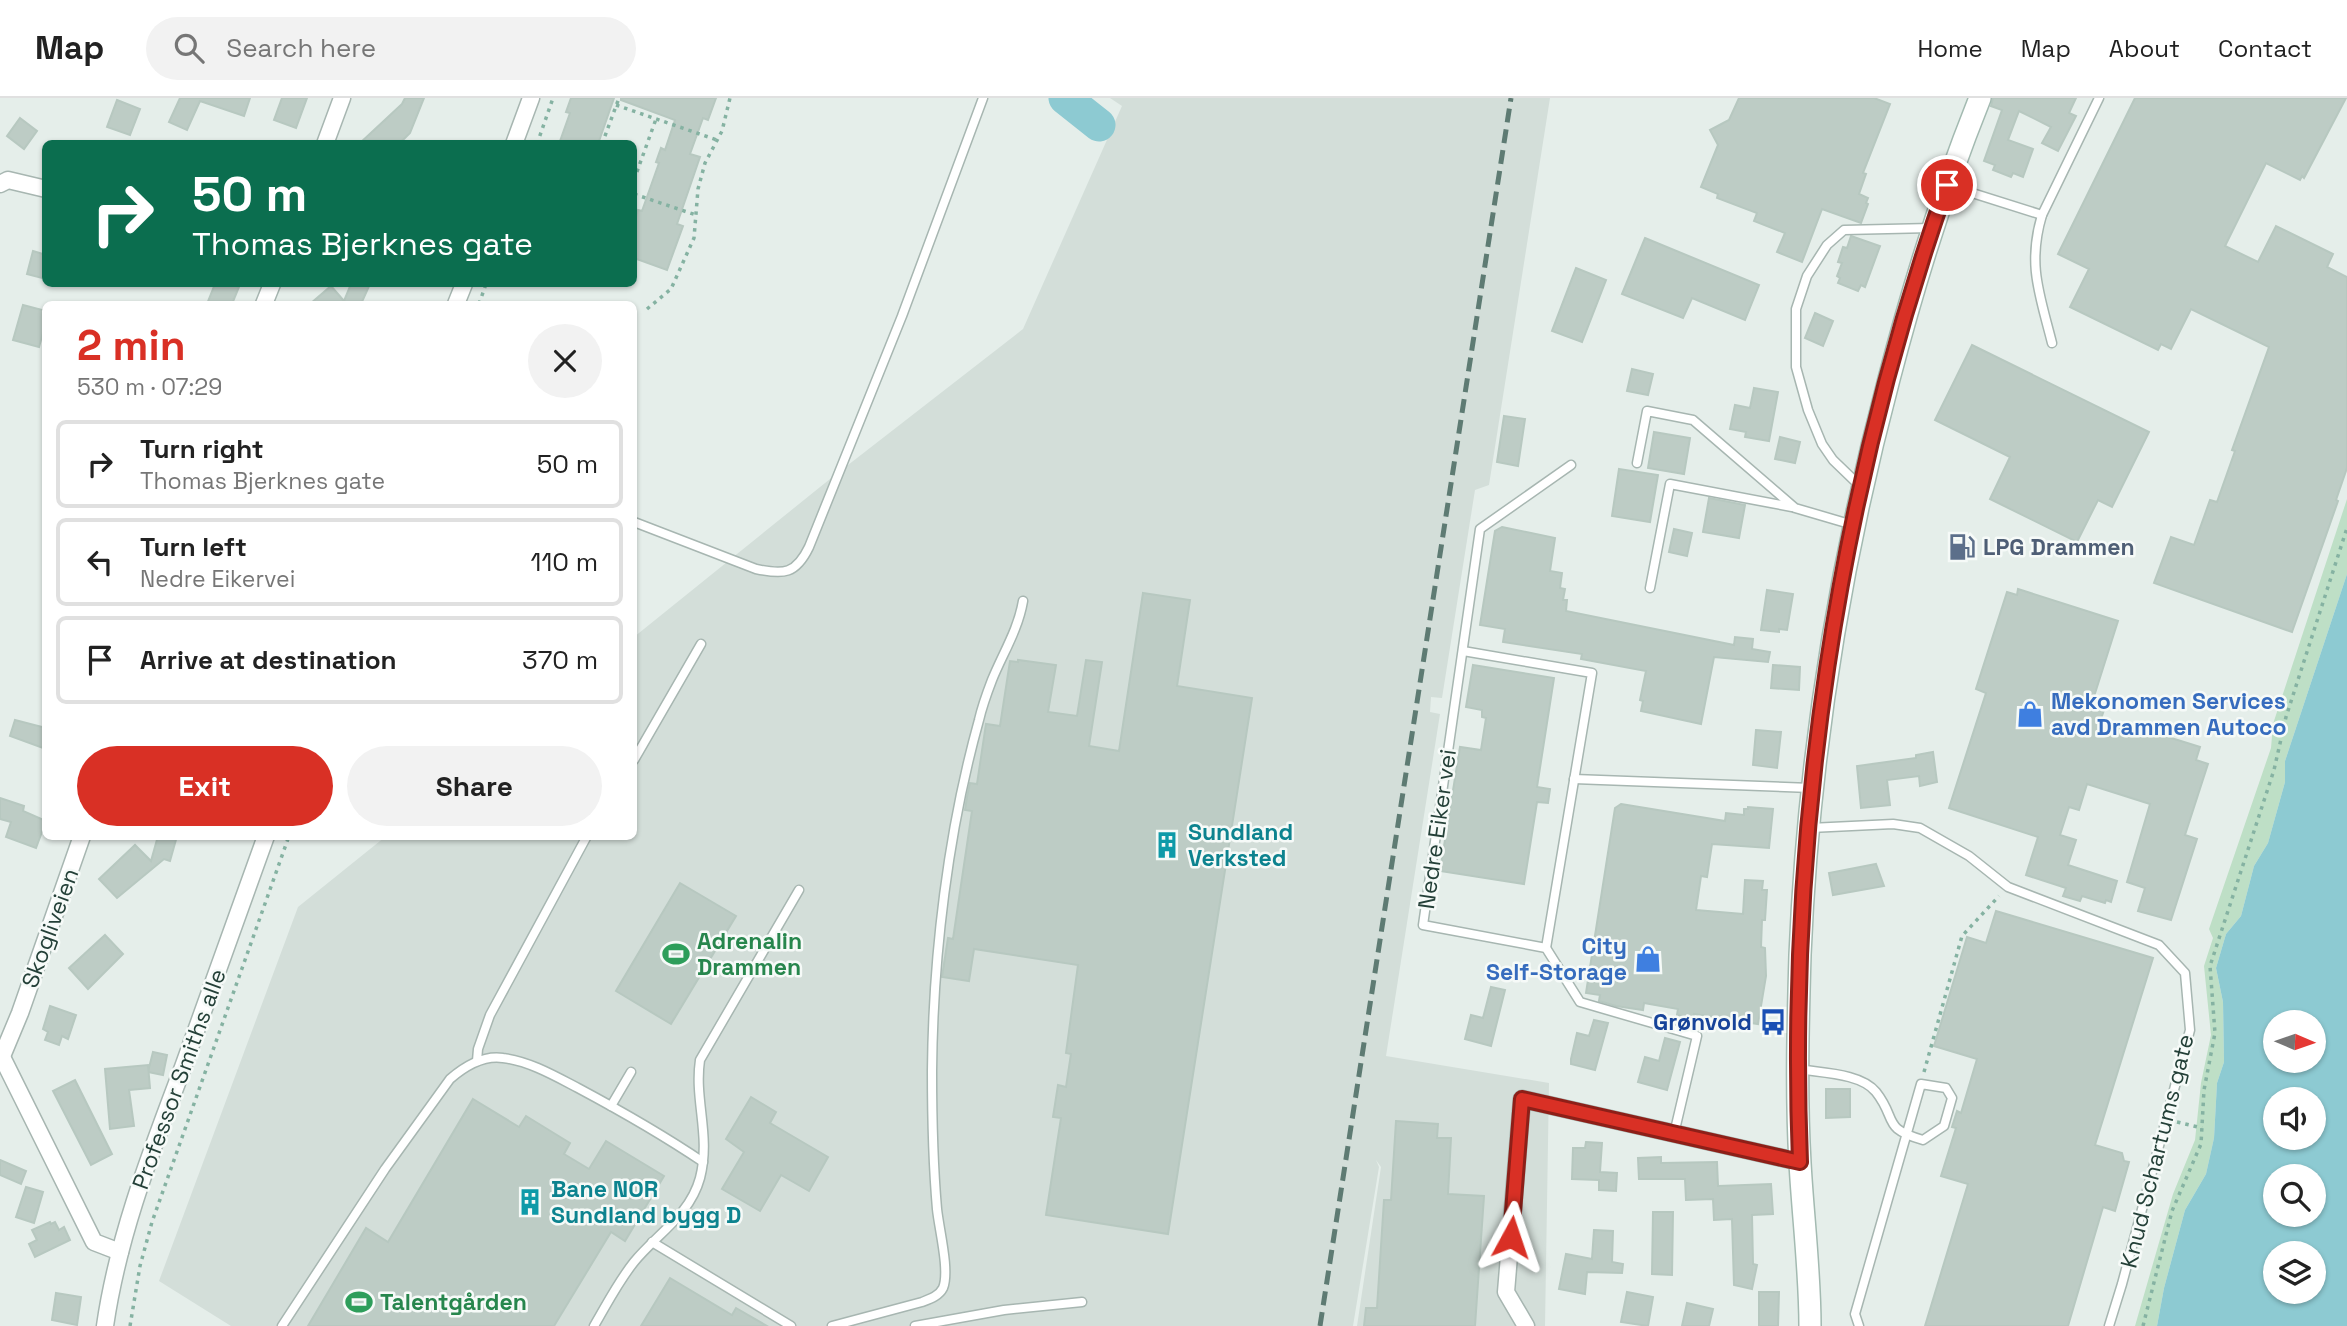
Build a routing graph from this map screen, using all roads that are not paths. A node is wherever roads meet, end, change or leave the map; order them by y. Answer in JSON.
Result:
{"nodes":[{"id":1,"x":342,"y":98,"type":"edge"},
{"id":2,"x":531,"y":98,"type":"edge"},
{"id":3,"x":983,"y":98,"type":"edge"},
{"id":4,"x":1980,"y":98,"type":"edge"},
{"id":5,"x":2099,"y":98,"type":"edge"},
{"id":6,"x":326,"y":140,"type":"edge"},
{"id":7,"x":515,"y":140,"type":"edge"},
{"id":8,"x":0,"y":184,"type":"edge"},
{"id":9,"x":1947,"y":185,"type":"junction"},
{"id":10,"x":42,"y":188,"type":"edge"},
{"id":11,"x":2042,"y":215,"type":"junction"},
{"id":12,"x":1932,"y":228,"type":"junction"},
{"id":13,"x":2052,"y":343,"type":"dead end"},
{"id":14,"x":1637,"y":463,"type":"dead end"},
{"id":15,"x":1571,"y":465,"type":"dead end"},
{"id":16,"x":1861,"y":487,"type":"junction"},
{"id":17,"x":1795,"y":508,"type":"junction"},
{"id":18,"x":637,"y":523,"type":"edge"},
{"id":19,"x":1853,"y":525,"type":"junction"},
{"id":20,"x":1650,"y":588,"type":"dead end"},
{"id":21,"x":1023,"y":601,"type":"dead end"},
{"id":22,"x":701,"y":644,"type":"dead end"},
{"id":23,"x":1463,"y":651,"type":"junction"},
{"id":24,"x":637,"y":755,"type":"edge"},
{"id":25,"x":1574,"y":779,"type":"junction"},
{"id":26,"x":1811,"y":788,"type":"junction"},
{"id":27,"x":1807,"y":828,"type":"junction"},
{"id":28,"x":81,"y":840,"type":"edge"},
{"id":29,"x":265,"y":840,"type":"edge"},
{"id":30,"x":585,"y":840,"type":"edge"},
{"id":31,"x":799,"y":890,"type":"dead end"},
{"id":32,"x":1546,"y":948,"type":"junction"},
{"id":33,"x":1,"y":1059,"type":"edge"},
{"id":34,"x":477,"y":1061,"type":"junction"},
{"id":35,"x":1798,"y":1069,"type":"junction"},
{"id":36,"x":631,"y":1072,"type":"dead end"},
{"id":37,"x":611,"y":1106,"type":"junction"},
{"id":38,"x":1674,"y":1134,"type":"junction"},
{"id":39,"x":1906,"y":1135,"type":"junction"},
{"id":40,"x":1800,"y":1162,"type":"junction"},
{"id":41,"x":703,"y":1163,"type":"junction"},
{"id":42,"x":652,"y":1242,"type":"junction"},
{"id":43,"x":120,"y":1252,"type":"junction"},
{"id":44,"x":1082,"y":1302,"type":"dead end"},
{"id":45,"x":105,"y":1326,"type":"edge"},
{"id":46,"x":282,"y":1326,"type":"edge"},
{"id":47,"x":594,"y":1326,"type":"edge"},
{"id":48,"x":791,"y":1326,"type":"edge"},
{"id":49,"x":832,"y":1326,"type":"edge"},
{"id":50,"x":915,"y":1326,"type":"edge"},
{"id":51,"x":1524,"y":1326,"type":"edge"},
{"id":52,"x":1810,"y":1326,"type":"edge"},
{"id":53,"x":1859,"y":1326,"type":"edge"},
{"id":54,"x":2109,"y":1326,"type":"edge"}],
"edges":[{"from":1,"to":6,"type":"street"},
{"from":2,"to":7,"type":"street"},
{"from":3,"to":18,"type":"lane"},
{"from":4,"to":9,"type":"main road"},
{"from":5,"to":11,"type":"lane"},
{"from":8,"to":10,"type":"street"},
{"from":9,"to":11,"type":"lane"},
{"from":9,"to":12,"type":"main road"},
{"from":11,"to":13,"type":"lane"},
{"from":12,"to":16,"type":"main road"},
{"from":12,"to":16,"type":"lane"},
{"from":14,"to":17,"type":"lane"},
{"from":15,"to":23,"type":"lane","name":"Nedre Eiker vei"},
{"from":16,"to":19,"type":"main road"},
{"from":17,"to":19,"type":"lane"},
{"from":17,"to":20,"type":"lane"},
{"from":19,"to":26,"type":"main road"},
{"from":21,"to":49,"type":"lane"},
{"from":22,"to":24,"type":"lane"},
{"from":23,"to":25,"type":"lane"},
{"from":23,"to":32,"type":"lane","name":"Nedre Eiker vei"},
{"from":25,"to":26,"type":"lane"},
{"from":25,"to":32,"type":"lane"},
{"from":26,"to":27,"type":"main road"},
{"from":27,"to":35,"type":"main road"},
{"from":27,"to":54,"type":"lane","name":"Knud Schartums gate"},
{"from":28,"to":33,"type":"street","name":"Skogliveien"},
{"from":29,"to":43,"type":"street","name":"Professor Smiths alle"},
{"from":30,"to":34,"type":"lane"},
{"from":31,"to":41,"type":"lane"},
{"from":32,"to":38,"type":"lane"},
{"from":33,"to":43,"type":"street","name":"Skogliveien"},
{"from":34,"to":37,"type":"lane"},
{"from":34,"to":46,"type":"lane"},
{"from":35,"to":39,"type":"lane"},
{"from":35,"to":40,"type":"main road"},
{"from":36,"to":37,"type":"lane"},
{"from":37,"to":41,"type":"lane"},
{"from":38,"to":40,"type":"street"},
{"from":38,"to":51,"type":"street"},
{"from":39,"to":39,"type":"lane"},
{"from":39,"to":53,"type":"lane"},
{"from":40,"to":52,"type":"main road"},
{"from":41,"to":42,"type":"lane"},
{"from":42,"to":47,"type":"lane"},
{"from":42,"to":48,"type":"lane"},
{"from":43,"to":45,"type":"street","name":"Professor Smiths alle"},
{"from":44,"to":50,"type":"lane"}]}
